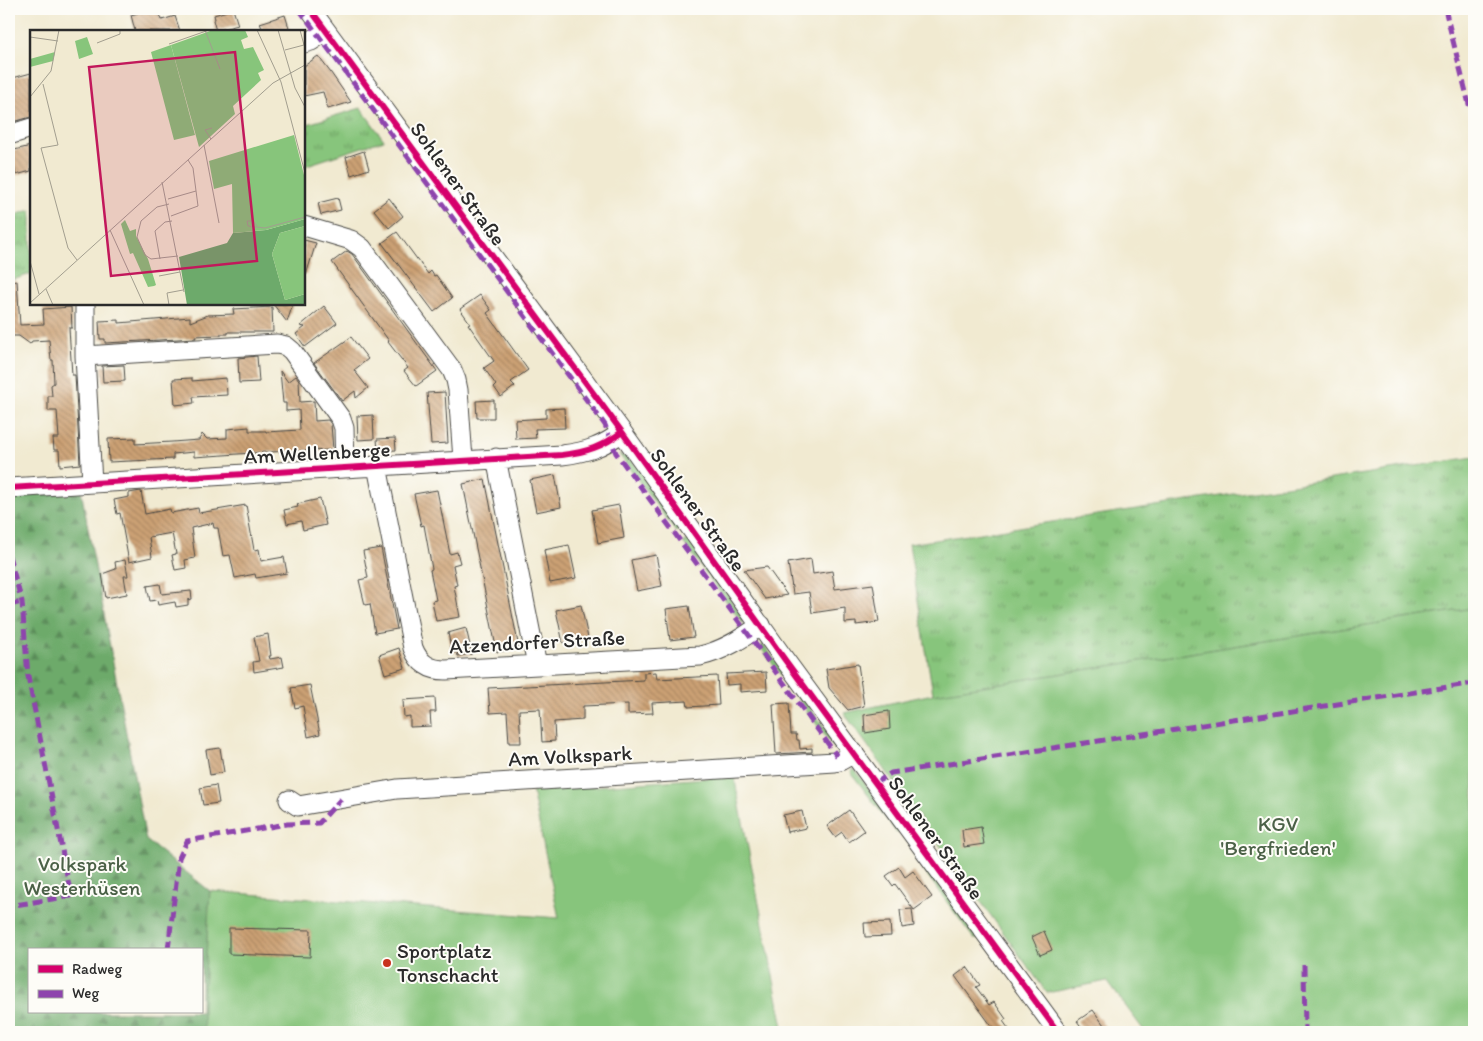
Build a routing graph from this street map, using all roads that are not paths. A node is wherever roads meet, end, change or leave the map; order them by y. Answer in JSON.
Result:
{"nodes":[{"id":1,"x":310,"y":9,"type":"edge"},
{"id":2,"x":326,"y":31,"type":"junction"},
{"id":3,"x":305,"y":43,"type":"edge"},
{"id":4,"x":30,"y":128,"type":"edge"},
{"id":5,"x":9,"y":134,"type":"edge"},
{"id":6,"x":305,"y":226,"type":"edge"},
{"id":7,"x":85,"y":305,"type":"edge"},
{"id":8,"x":85,"y":356,"type":"junction"},
{"id":9,"x":622,"y":432,"type":"junction"},
{"id":10,"x":496,"y":458,"type":"junction"},
{"id":11,"x":463,"y":460,"type":"junction"},
{"id":12,"x":377,"y":466,"type":"junction"},
{"id":13,"x":345,"y":468,"type":"junction"},
{"id":14,"x":92,"y":483,"type":"junction"},
{"id":15,"x":9,"y":488,"type":"edge"},
{"id":16,"x":761,"y":625,"type":"junction"},
{"id":17,"x":537,"y":665,"type":"junction"},
{"id":18,"x":854,"y":753,"type":"junction"},
{"id":19,"x":289,"y":800,"type":"dead end"},
{"id":20,"x":1058,"y":1032,"type":"edge"}],
"edges":[{"from":1,"to":2,"type":"street","name":"Sohlener Straße"},
{"from":2,"to":3,"type":"street"},
{"from":2,"to":9,"type":"street","name":"Sohlener Straße"},
{"from":4,"to":5,"type":"street"},
{"from":6,"to":11,"type":"street"},
{"from":7,"to":8,"type":"street"},
{"from":8,"to":13,"type":"street"},
{"from":8,"to":14,"type":"street"},
{"from":9,"to":10,"type":"street","name":"Am Wellenberge"},
{"from":9,"to":16,"type":"street","name":"Sohlener Straße"},
{"from":10,"to":11,"type":"street","name":"Am Wellenberge"},
{"from":10,"to":17,"type":"street"},
{"from":11,"to":12,"type":"street","name":"Am Wellenberge"},
{"from":12,"to":13,"type":"street","name":"Am Wellenberge"},
{"from":12,"to":17,"type":"street","name":"Atzendorfer Straße"},
{"from":13,"to":14,"type":"street","name":"Am Wellenberge"},
{"from":14,"to":15,"type":"street","name":"Am Wellenberge"},
{"from":16,"to":17,"type":"street","name":"Atzendorfer Straße"},
{"from":16,"to":18,"type":"street","name":"Sohlener Straße"},
{"from":18,"to":19,"type":"street","name":"Am Volkspark"},
{"from":18,"to":20,"type":"street","name":"Sohlener Straße"}]}
